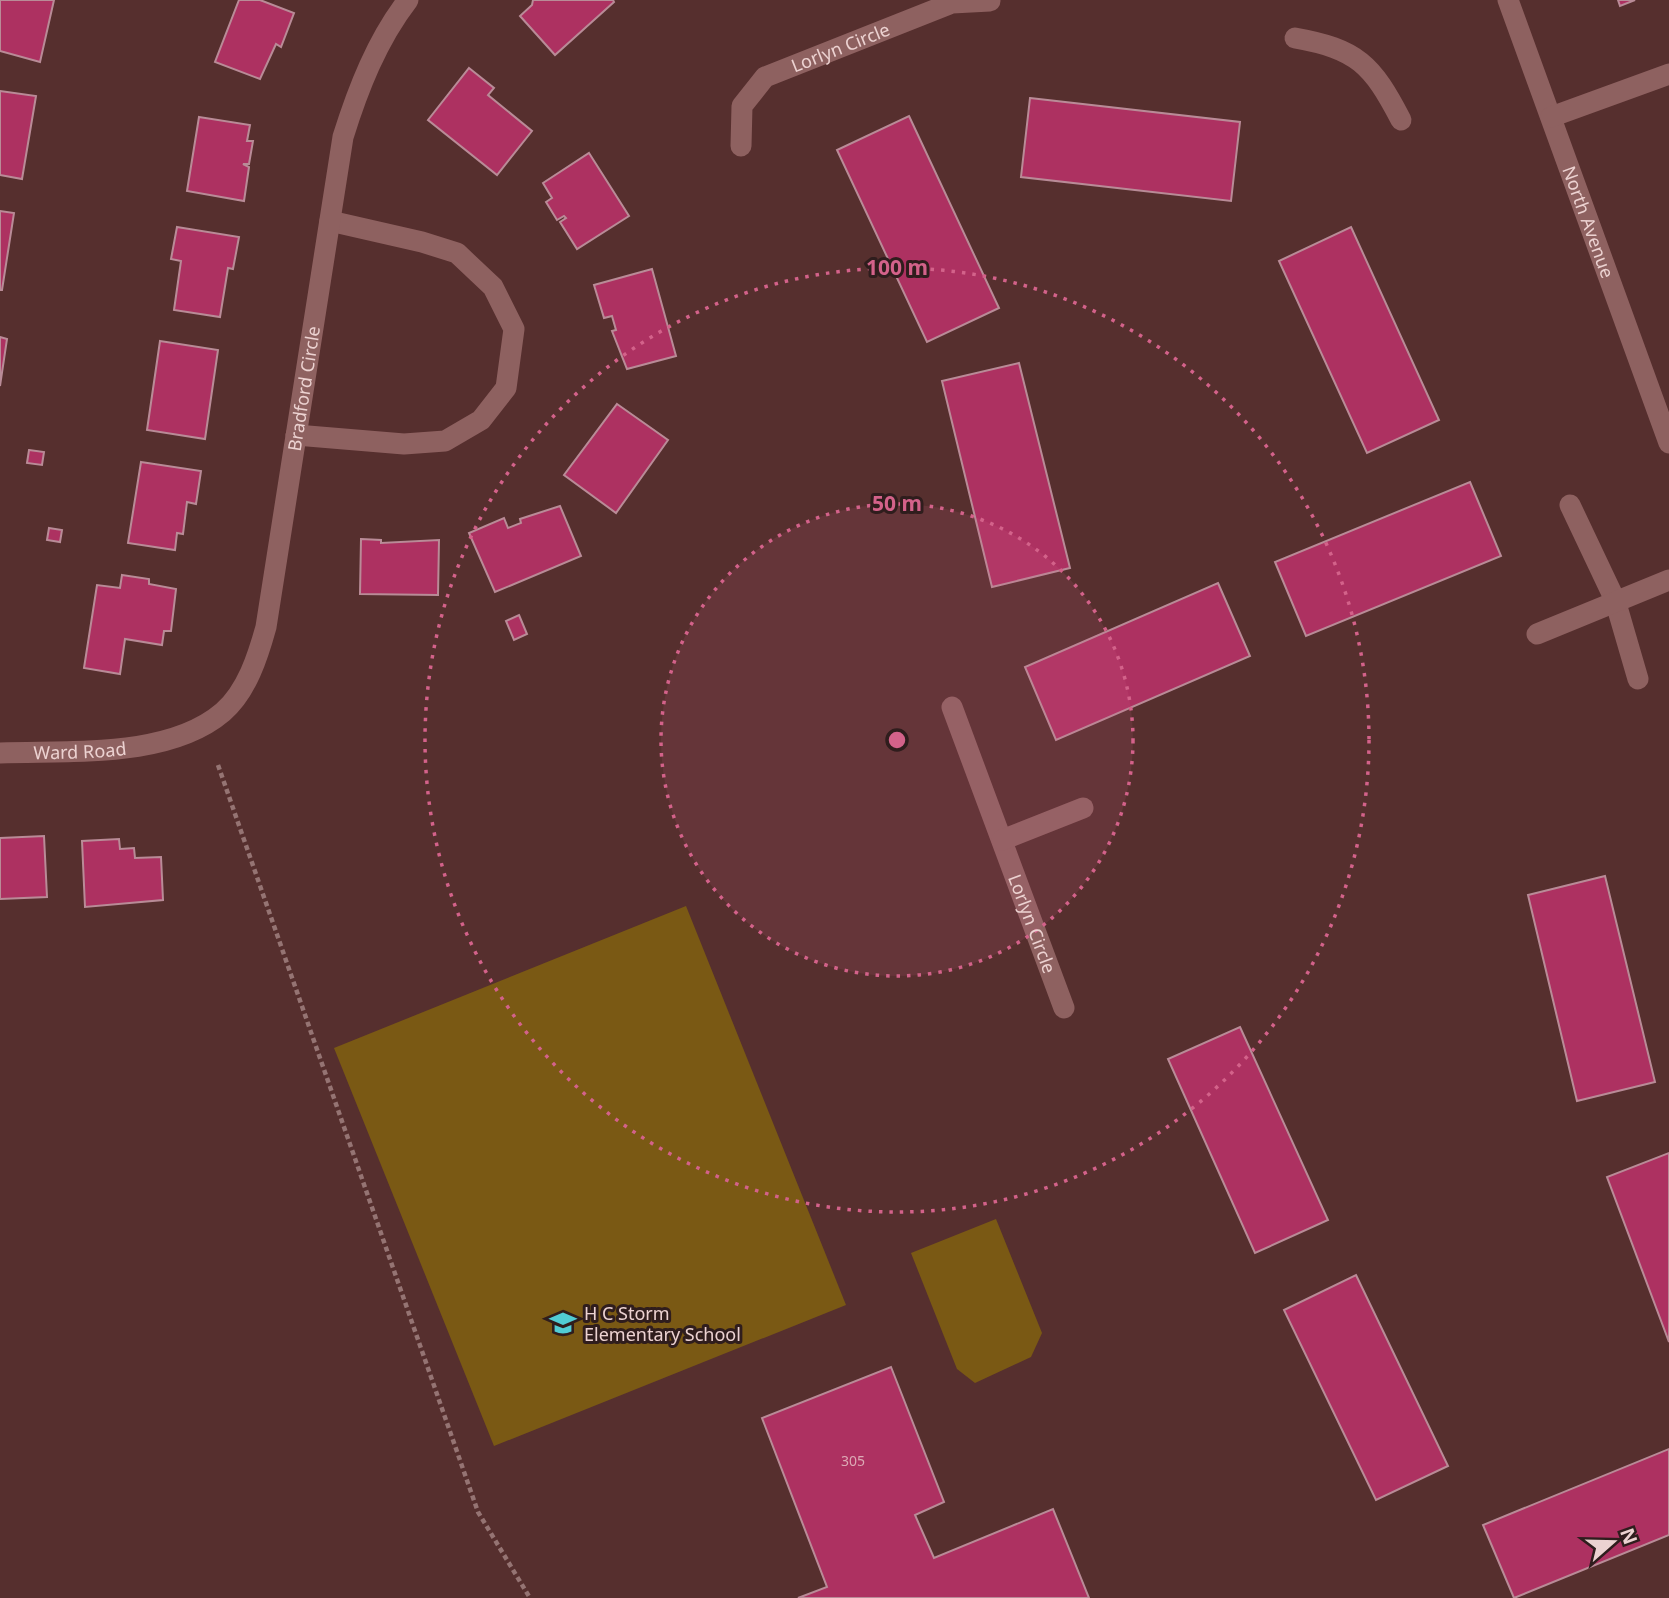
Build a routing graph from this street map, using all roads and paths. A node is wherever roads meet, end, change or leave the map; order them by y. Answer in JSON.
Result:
{"nodes":[{"id":1,"x":408,"y":0,"type":"edge"},
{"id":2,"x":1508,"y":0,"type":"edge"},
{"id":3,"x":990,"y":1,"type":"edge"},
{"id":4,"x":1295,"y":38,"type":"dead end"},
{"id":5,"x":1669,"y":74,"type":"edge"},
{"id":6,"x":1551,"y":117,"type":"junction"},
{"id":7,"x":1401,"y":120,"type":"dead end"},
{"id":8,"x":741,"y":146,"type":"dead end"},
{"id":9,"x":330,"y":221,"type":"junction"},
{"id":10,"x":296,"y":435,"type":"junction"},
{"id":11,"x":1669,"y":443,"type":"edge"},
{"id":12,"x":1570,"y":505,"type":"dead end"},
{"id":13,"x":1669,"y":580,"type":"edge"},
{"id":14,"x":1615,"y":600,"type":"junction"},
{"id":15,"x":1537,"y":634,"type":"dead end"},
{"id":16,"x":1638,"y":679,"type":"dead end"},
{"id":17,"x":952,"y":707,"type":"dead end"},
{"id":18,"x":160,"y":742,"type":"joint"},
{"id":19,"x":0,"y":753,"type":"edge"},
{"id":20,"x":218,"y":765,"type":"dead end"},
{"id":21,"x":1083,"y":808,"type":"dead end"},
{"id":22,"x":1002,"y":840,"type":"junction"},
{"id":23,"x":1063,"y":1008,"type":"dead end"},
{"id":24,"x":530,"y":1598,"type":"edge"}],
"edges":[{"from":1,"to":9,"type":"street","name":"Bradford Circle"},
{"from":2,"to":6,"type":"street","name":"North Avenue"},
{"from":3,"to":8,"type":"street","name":"Lorlyn Circle"},
{"from":4,"to":7,"type":"street"},
{"from":5,"to":6,"type":"street"},
{"from":6,"to":11,"type":"street","name":"North Avenue"},
{"from":9,"to":10,"type":"street","name":"Bradford Circle"},
{"from":9,"to":10,"type":"street"},
{"from":10,"to":18,"type":"street","name":"Bradford Circle"},
{"from":12,"to":14,"type":"street"},
{"from":13,"to":14,"type":"street"},
{"from":14,"to":15,"type":"street"},
{"from":14,"to":16,"type":"street"},
{"from":17,"to":22,"type":"street","name":"Lorlyn Circle"},
{"from":18,"to":19,"type":"street","name":"Ward Road"},
{"from":20,"to":24,"type":"path"},
{"from":21,"to":22,"type":"street"},
{"from":22,"to":23,"type":"street","name":"Lorlyn Circle"}]}
